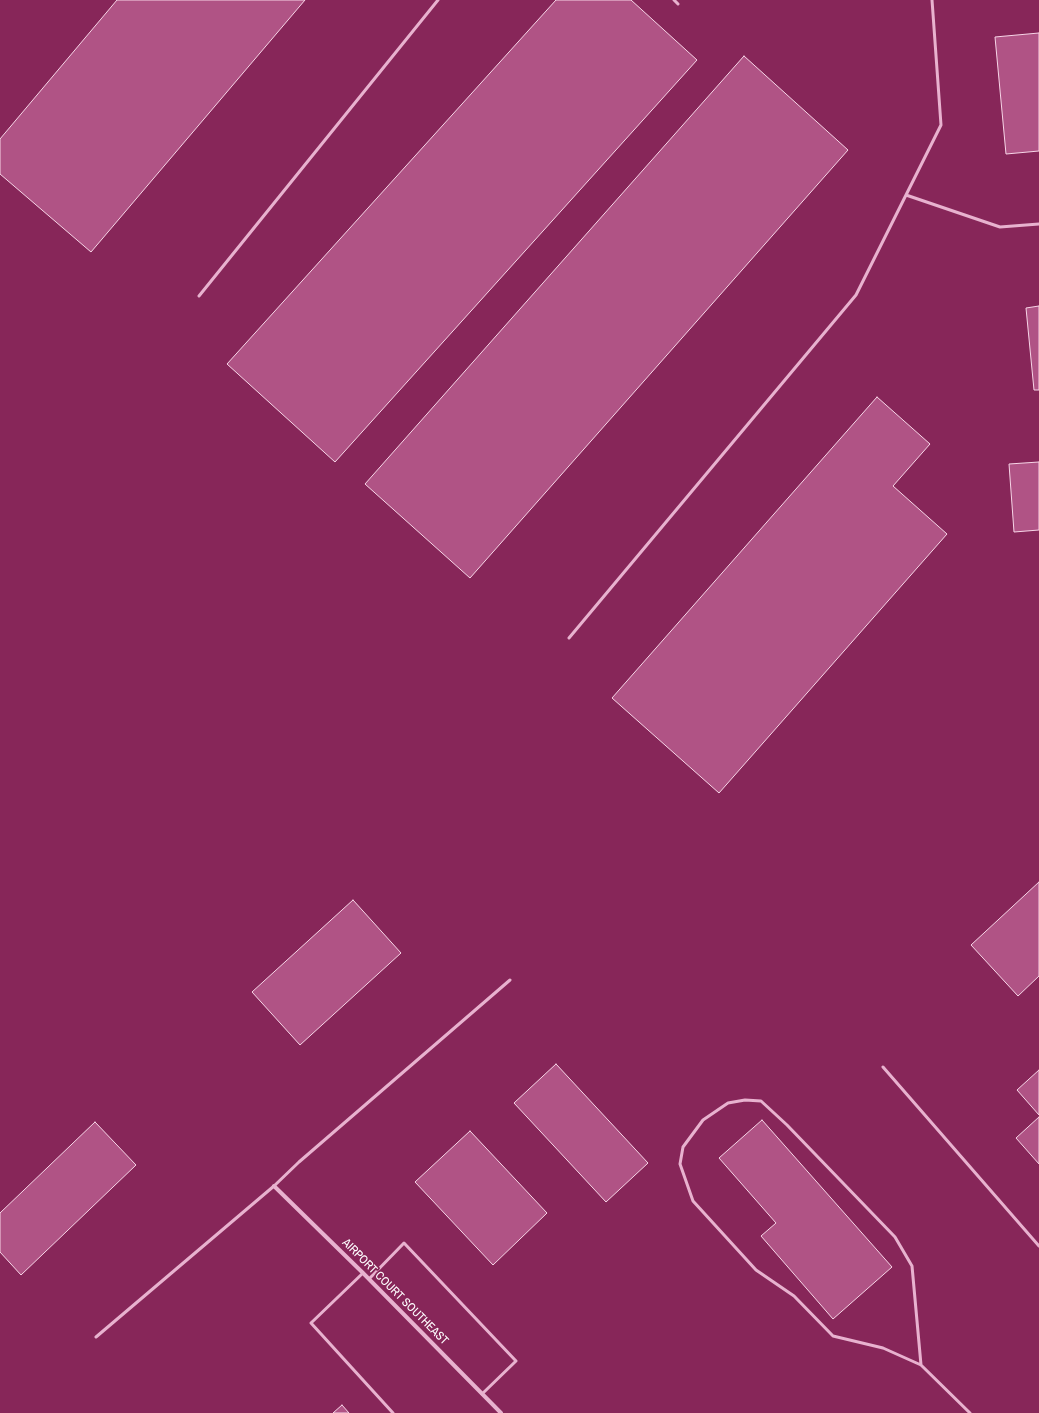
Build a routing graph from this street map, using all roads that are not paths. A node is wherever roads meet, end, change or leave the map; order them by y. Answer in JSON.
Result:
{"nodes":[{"id":1,"x":438,"y":0,"type":"edge"},
{"id":2,"x":674,"y":0,"type":"edge"},
{"id":3,"x":932,"y":0,"type":"edge"},
{"id":4,"x":678,"y":4,"type":"dead end"},
{"id":5,"x":906,"y":195,"type":"junction"},
{"id":6,"x":1039,"y":224,"type":"edge"},
{"id":7,"x":199,"y":296,"type":"dead end"},
{"id":8,"x":569,"y":638,"type":"dead end"},
{"id":9,"x":510,"y":980,"type":"dead end"},
{"id":10,"x":883,"y":1067,"type":"dead end"},
{"id":11,"x":274,"y":1186,"type":"junction"},
{"id":12,"x":1039,"y":1246,"type":"edge"},
{"id":13,"x":363,"y":1273,"type":"junction"},
{"id":14,"x":369,"y":1279,"type":"junction"},
{"id":15,"x":96,"y":1337,"type":"dead end"},
{"id":16,"x":921,"y":1366,"type":"junction"},
{"id":17,"x":482,"y":1394,"type":"junction"},
{"id":18,"x":393,"y":1413,"type":"edge"},
{"id":19,"x":501,"y":1413,"type":"edge"},
{"id":20,"x":970,"y":1413,"type":"edge"}],
"edges":[{"from":1,"to":7,"type":"lane"},
{"from":2,"to":4,"type":"lane"},
{"from":3,"to":5,"type":"lane"},
{"from":5,"to":6,"type":"lane"},
{"from":5,"to":8,"type":"lane"},
{"from":9,"to":11,"type":"lane"},
{"from":10,"to":12,"type":"lane"},
{"from":11,"to":13,"type":"street","name":"AIRPORT COURT SOUTHEAST"},
{"from":11,"to":15,"type":"lane"},
{"from":13,"to":14,"type":"street","name":"AIRPORT COURT SOUTHEAST"},
{"from":13,"to":18,"type":"lane"},
{"from":14,"to":17,"type":"street","name":"AIRPORT COURT SOUTHEAST"},
{"from":14,"to":17,"type":"lane"},
{"from":16,"to":16,"type":"lane"},
{"from":16,"to":20,"type":"lane"},
{"from":17,"to":19,"type":"street","name":"AIRPORT COURT SOUTHEAST"}]}
